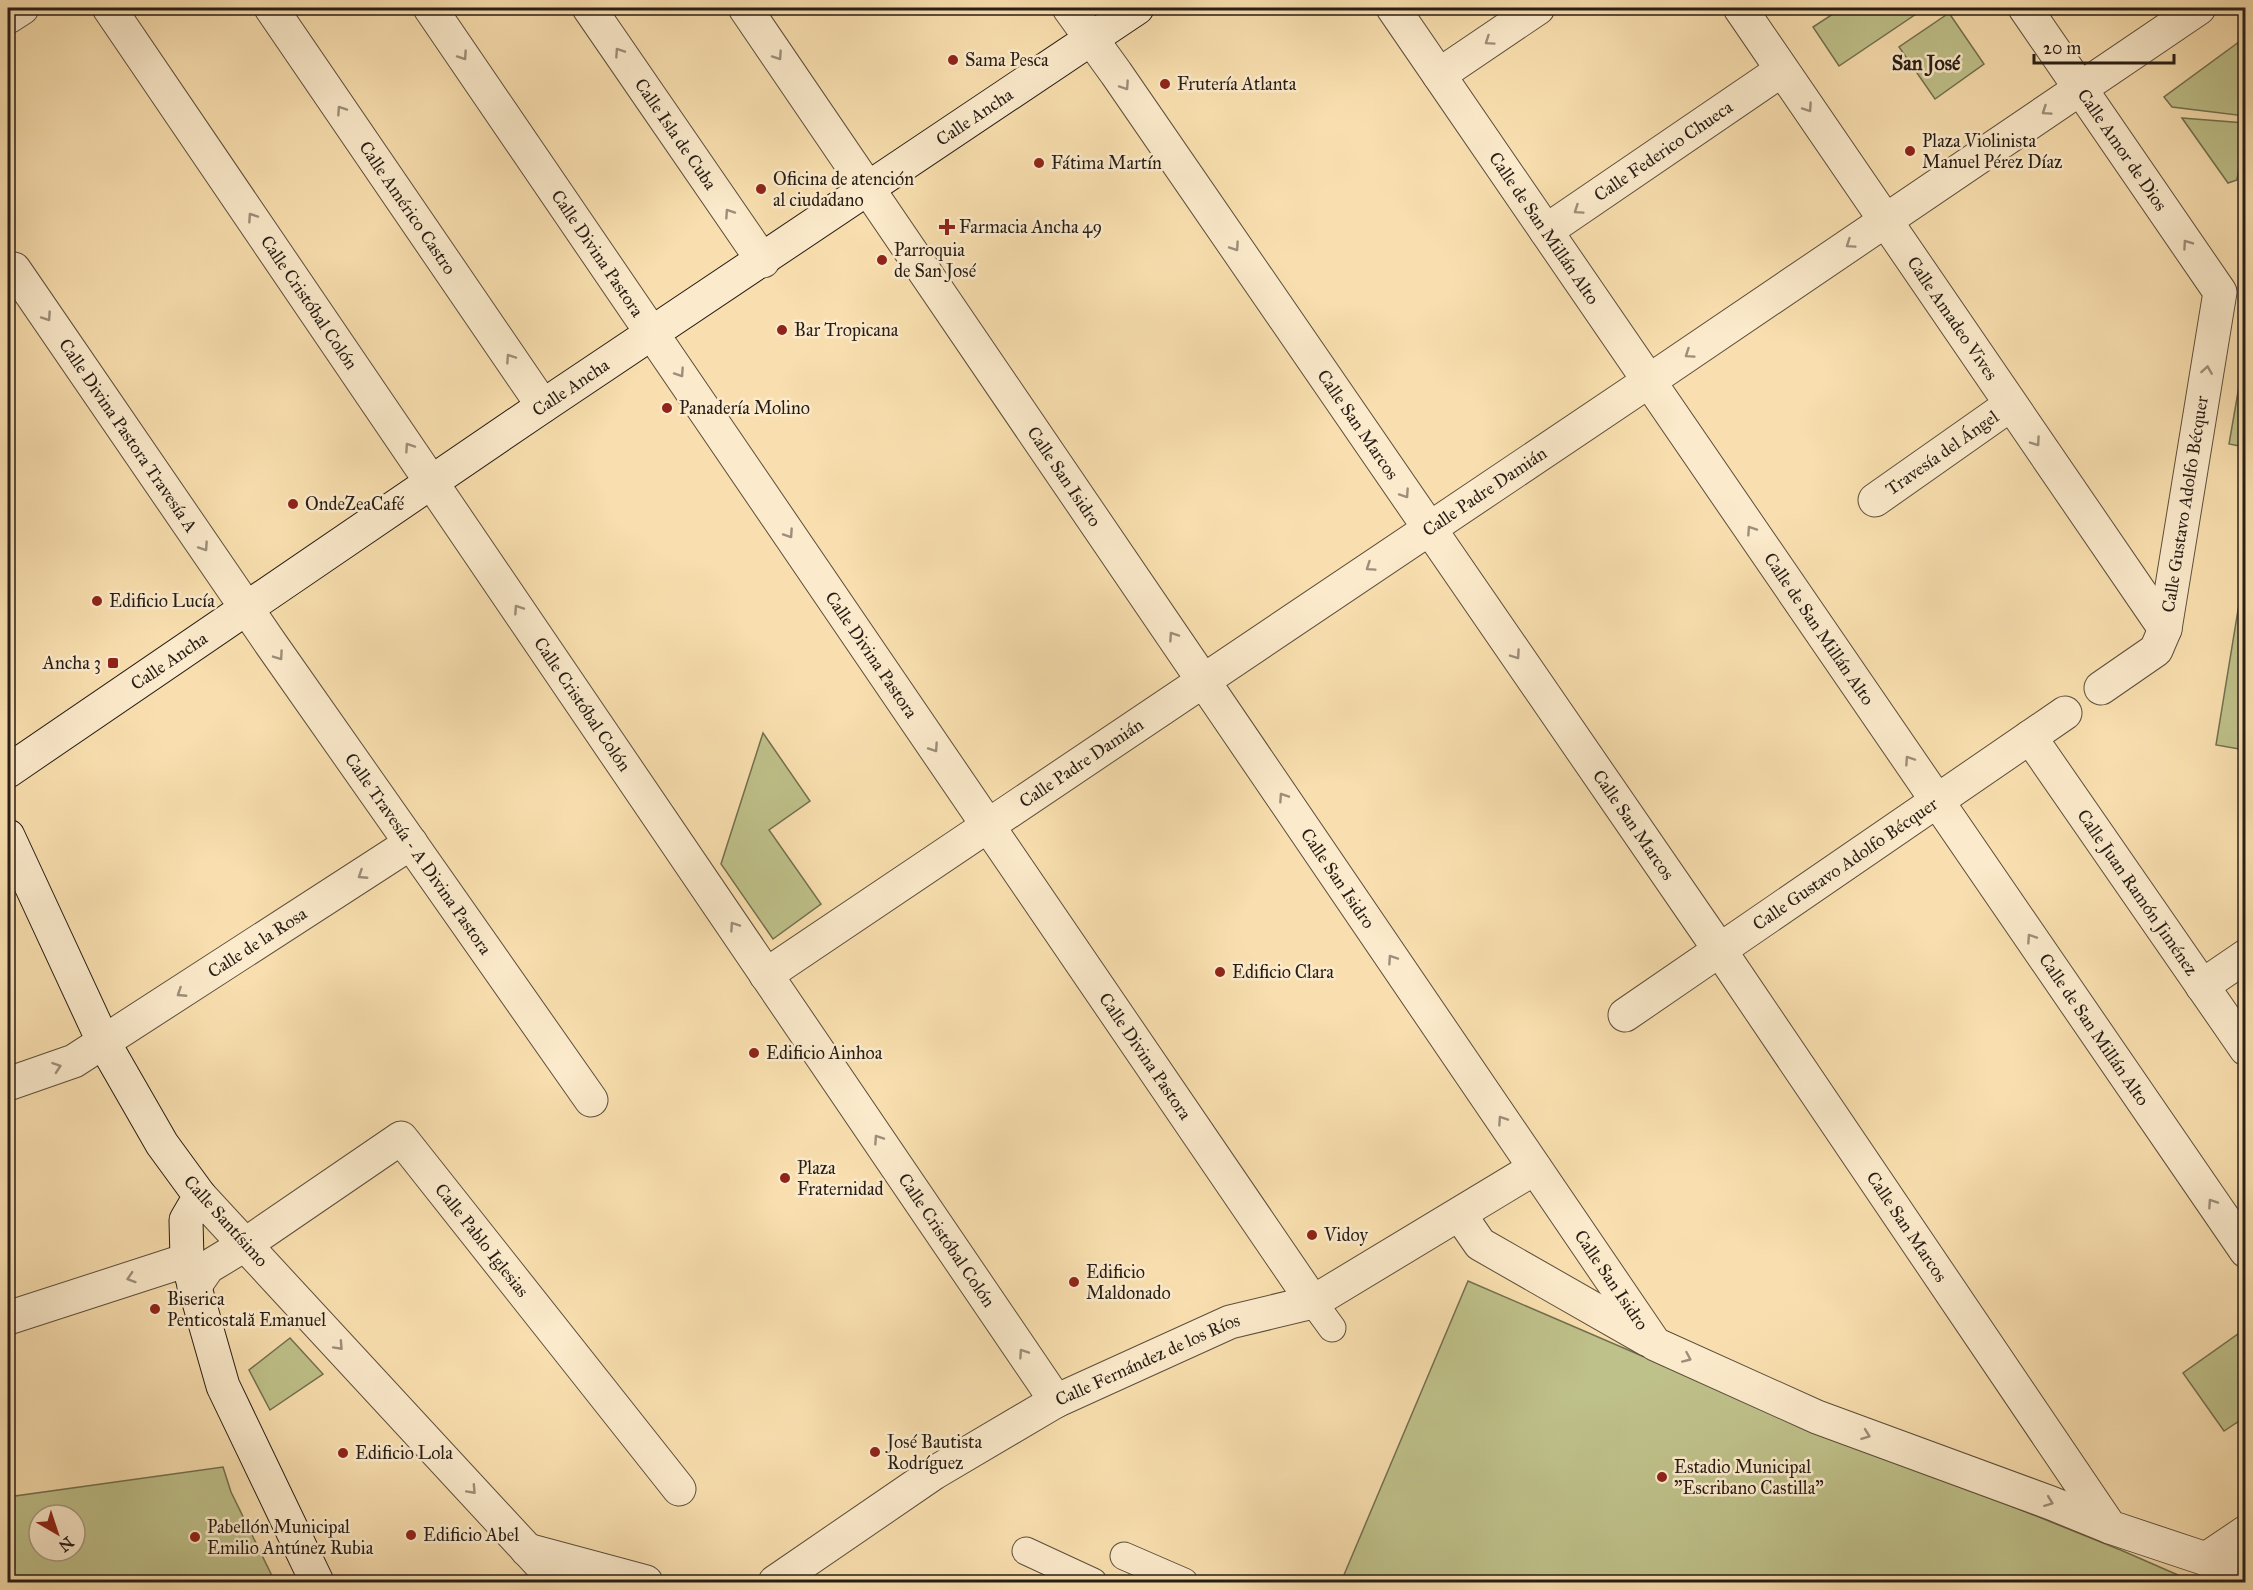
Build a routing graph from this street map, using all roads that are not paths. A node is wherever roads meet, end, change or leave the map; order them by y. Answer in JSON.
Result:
{"nodes":[{"id":1,"x":22,"y":8,"type":"edge"},
{"id":2,"x":109,"y":8,"type":"edge"},
{"id":3,"x":272,"y":8,"type":"edge"},
{"id":4,"x":430,"y":8,"type":"edge"},
{"id":5,"x":589,"y":8,"type":"edge"},
{"id":6,"x":745,"y":8,"type":"edge"},
{"id":7,"x":1069,"y":8,"type":"edge"},
{"id":8,"x":1137,"y":8,"type":"edge"},
{"id":9,"x":1393,"y":8,"type":"edge"},
{"id":10,"x":1538,"y":8,"type":"edge"},
{"id":11,"x":1740,"y":8,"type":"edge"},
{"id":12,"x":2025,"y":8,"type":"edge"},
{"id":13,"x":2199,"y":8,"type":"edge"},
{"id":14,"x":8,"y":17,"type":"edge"},
{"id":15,"x":1091,"y":38,"type":"junction"},
{"id":16,"x":1782,"y":70,"type":"junction"},
{"id":17,"x":1439,"y":75,"type":"junction"},
{"id":18,"x":2079,"y":89,"type":"junction"},
{"id":19,"x":869,"y":188,"type":"junction"},
{"id":20,"x":1884,"y":221,"type":"junction"},
{"id":21,"x":1546,"y":231,"type":"junction"},
{"id":22,"x":763,"y":261,"type":"junction"},
{"id":23,"x":8,"y":268,"type":"edge"},
{"id":24,"x":2220,"y":292,"type":"joint"},
{"id":25,"x":653,"y":334,"type":"junction"},
{"id":26,"x":1649,"y":381,"type":"junction"},
{"id":27,"x":2010,"y":405,"type":"junction"},
{"id":28,"x":543,"y":406,"type":"junction"},
{"id":29,"x":431,"y":482,"type":"junction"},
{"id":30,"x":1875,"y":500,"type":"dead end"},
{"id":31,"x":1428,"y":528,"type":"junction"},
{"id":32,"x":246,"y":607,"type":"junction"},
{"id":33,"x":2164,"y":629,"type":"junction"},
{"id":34,"x":1203,"y":680,"type":"junction"},
{"id":35,"x":2101,"y":688,"type":"dead end"},
{"id":36,"x":2065,"y":713,"type":"dead end"},
{"id":37,"x":2030,"y":737,"type":"junction"},
{"id":38,"x":8,"y":771,"type":"edge"},
{"id":39,"x":1937,"y":801,"type":"junction"},
{"id":40,"x":987,"y":826,"type":"junction"},
{"id":41,"x":8,"y":836,"type":"edge"},
{"id":42,"x":411,"y":843,"type":"junction"},
{"id":43,"x":1719,"y":950,"type":"junction"},
{"id":44,"x":2246,"y":956,"type":"edge"},
{"id":45,"x":766,"y":975,"type":"junction"},
{"id":46,"x":2202,"y":986,"type":"junction"},
{"id":47,"x":1625,"y":1015,"type":"dead end"},
{"id":48,"x":104,"y":1043,"type":"junction"},
{"id":49,"x":2246,"y":1049,"type":"edge"},
{"id":50,"x":8,"y":1084,"type":"edge"},
{"id":51,"x":591,"y":1100,"type":"dead end"},
{"id":52,"x":1534,"y":1168,"type":"junction"},
{"id":53,"x":200,"y":1196,"type":"junction"},
{"id":54,"x":1460,"y":1215,"type":"junction"},
{"id":55,"x":246,"y":1244,"type":"junction"},
{"id":56,"x":2246,"y":1251,"type":"edge"},
{"id":57,"x":190,"y":1274,"type":"junction"},
{"id":58,"x":1313,"y":1302,"type":"junction"},
{"id":59,"x":8,"y":1318,"type":"edge"},
{"id":60,"x":1332,"y":1328,"type":"dead end"},
{"id":61,"x":1655,"y":1344,"type":"junction"},
{"id":62,"x":1056,"y":1401,"type":"junction"},
{"id":63,"x":679,"y":1489,"type":"dead end"},
{"id":64,"x":2110,"y":1527,"type":"junction"},
{"id":65,"x":2246,"y":1532,"type":"edge"},
{"id":66,"x":527,"y":1550,"type":"junction"},
{"id":67,"x":1026,"y":1551,"type":"dead end"},
{"id":68,"x":1124,"y":1556,"type":"dead end"},
{"id":69,"x":2206,"y":1559,"type":"junction"},
{"id":70,"x":2246,"y":1575,"type":"edge"},
{"id":71,"x":779,"y":1581,"type":"edge"},
{"id":72,"x":317,"y":1582,"type":"edge"},
{"id":73,"x":557,"y":1582,"type":"edge"},
{"id":74,"x":646,"y":1582,"type":"edge"},
{"id":75,"x":1093,"y":1582,"type":"edge"},
{"id":76,"x":1184,"y":1582,"type":"edge"}],
"edges":[{"from":1,"to":14,"type":"street"},
{"from":29,"to":2,"type":"street","name":"Calle Cristóbal Colón","one_way":true},
{"from":28,"to":3,"type":"street","name":"Calle Américo Castro","one_way":true},
{"from":4,"to":25,"type":"street","name":"Calle Divina Pastora","one_way":true},
{"from":22,"to":5,"type":"street","name":"Calle Isla de Cuba","one_way":true},
{"from":6,"to":19,"type":"street","name":"Calle San Isidro","one_way":true},
{"from":7,"to":15,"type":"street","name":"Calle San Marcos"},
{"from":8,"to":15,"type":"street","name":"Calle Ancha"},
{"from":9,"to":17,"type":"street","name":"Calle de San Millán Alto"},
{"from":10,"to":17,"type":"street","one_way":true},
{"from":11,"to":16,"type":"street","name":"Calle Amadeo Vives"},
{"from":12,"to":18,"type":"street","name":"Calle Amor de Dios"},
{"from":13,"to":18,"type":"street","name":"Calle Padre Damián"},
{"from":15,"to":19,"type":"street","name":"Calle Ancha"},
{"from":15,"to":31,"type":"street","name":"Calle San Marcos","one_way":true},
{"from":16,"to":20,"type":"street","name":"Calle Amadeo Vives","one_way":true},
{"from":16,"to":21,"type":"street","name":"Calle Federico Chueca","one_way":true},
{"from":17,"to":21,"type":"street","name":"Calle de San Millán Alto"},
{"from":18,"to":20,"type":"street","name":"Calle Padre Damián","one_way":true},
{"from":24,"to":18,"type":"street","name":"Calle Amor de Dios","one_way":true},
{"from":19,"to":22,"type":"street","name":"Calle Ancha"},
{"from":34,"to":19,"type":"street","name":"Calle San Isidro","one_way":true},
{"from":20,"to":26,"type":"street","name":"Calle Padre Damián","one_way":true},
{"from":20,"to":27,"type":"street","name":"Calle Amadeo Vives"},
{"from":21,"to":26,"type":"street","name":"Calle de San Millán Alto"},
{"from":22,"to":25,"type":"street","name":"Calle Ancha"},
{"from":23,"to":32,"type":"street","name":"Calle Divina Pastora Travesía A","one_way":true},
{"from":33,"to":24,"type":"street","name":"Calle Gustavo Adolfo Bécquer","one_way":true},
{"from":25,"to":28,"type":"street","name":"Calle Ancha"},
{"from":25,"to":40,"type":"street","name":"Calle Divina Pastora","one_way":true},
{"from":26,"to":31,"type":"street","name":"Calle Padre Damián"},
{"from":39,"to":26,"type":"street","name":"Calle de San Millán Alto","one_way":true},
{"from":27,"to":30,"type":"street","name":"Travesía del Ángel"},
{"from":27,"to":33,"type":"street","name":"Calle Amadeo Vives","one_way":true},
{"from":28,"to":29,"type":"street","name":"Calle Ancha"},
{"from":29,"to":32,"type":"street","name":"Calle Ancha"},
{"from":45,"to":29,"type":"street","name":"Calle Cristóbal Colón","one_way":true},
{"from":31,"to":34,"type":"street","name":"Calle Padre Damián","one_way":true},
{"from":31,"to":43,"type":"street","name":"Calle San Marcos","one_way":true},
{"from":32,"to":38,"type":"street","name":"Calle Ancha"},
{"from":32,"to":42,"type":"street","name":"Calle Travesía - A Divina Pastora","one_way":true},
{"from":33,"to":35,"type":"street","name":"Calle Gustavo Adolfo Bécquer"},
{"from":34,"to":40,"type":"street","name":"Calle Padre Damián"},
{"from":52,"to":34,"type":"street","name":"Calle San Isidro","one_way":true},
{"from":36,"to":37,"type":"street","name":"Calle Gustavo Adolfo Bécquer"},
{"from":37,"to":39,"type":"street","name":"Calle Gustavo Adolfo Bécquer"},
{"from":37,"to":46,"type":"street","name":"Calle Juan Ramón Jiménez"},
{"from":39,"to":43,"type":"street","name":"Calle Gustavo Adolfo Bécquer"},
{"from":56,"to":39,"type":"street","name":"Calle de San Millán Alto","one_way":true},
{"from":40,"to":45,"type":"street","name":"Calle Padre Damián"},
{"from":40,"to":58,"type":"street","name":"Calle Divina Pastora"},
{"from":41,"to":48,"type":"street","name":"Calle Santísimo"},
{"from":42,"to":48,"type":"street","name":"Calle de la Rosa","one_way":true},
{"from":42,"to":51,"type":"street","name":"Calle Travesía - A Divina Pastora"},
{"from":43,"to":47,"type":"street","name":"Calle Gustavo Adolfo Bécquer"},
{"from":43,"to":64,"type":"street","name":"Calle San Marcos"},
{"from":44,"to":46,"type":"street"},
{"from":62,"to":45,"type":"street","name":"Calle Cristóbal Colón","one_way":true},
{"from":46,"to":49,"type":"street","name":"Calle Juan Ramón Jiménez"},
{"from":50,"to":48,"type":"street","name":"Calle de la Rosa","one_way":true},
{"from":48,"to":53,"type":"street","name":"Calle Santísimo"},
{"from":52,"to":54,"type":"street","name":"Calle Fernández de los Ríos"},
{"from":52,"to":61,"type":"street","name":"Calle San Isidro"},
{"from":53,"to":55,"type":"street","name":"Calle Santísimo"},
{"from":53,"to":57,"type":"street"},
{"from":54,"to":58,"type":"street","name":"Calle Fernández de los Ríos"},
{"from":54,"to":61,"type":"street"},
{"from":55,"to":57,"type":"street"},
{"from":55,"to":63,"type":"street","name":"Calle Pablo Iglesias"},
{"from":55,"to":66,"type":"street","name":"Calle Santísimo","one_way":true},
{"from":57,"to":59,"type":"street","one_way":true},
{"from":57,"to":72,"type":"street"},
{"from":58,"to":60,"type":"lane"},
{"from":58,"to":62,"type":"street","name":"Calle Fernández de los Ríos"},
{"from":61,"to":64,"type":"street","name":"Calle San Isidro","one_way":true},
{"from":62,"to":71,"type":"street","name":"Calle Fernández de los Ríos"},
{"from":64,"to":69,"type":"street"},
{"from":65,"to":69,"type":"street"},
{"from":66,"to":73,"type":"street","name":"Calle Santísimo"},
{"from":66,"to":74,"type":"street"},
{"from":67,"to":75,"type":"lane"},
{"from":68,"to":76,"type":"lane"},
{"from":69,"to":70,"type":"street"}]}
